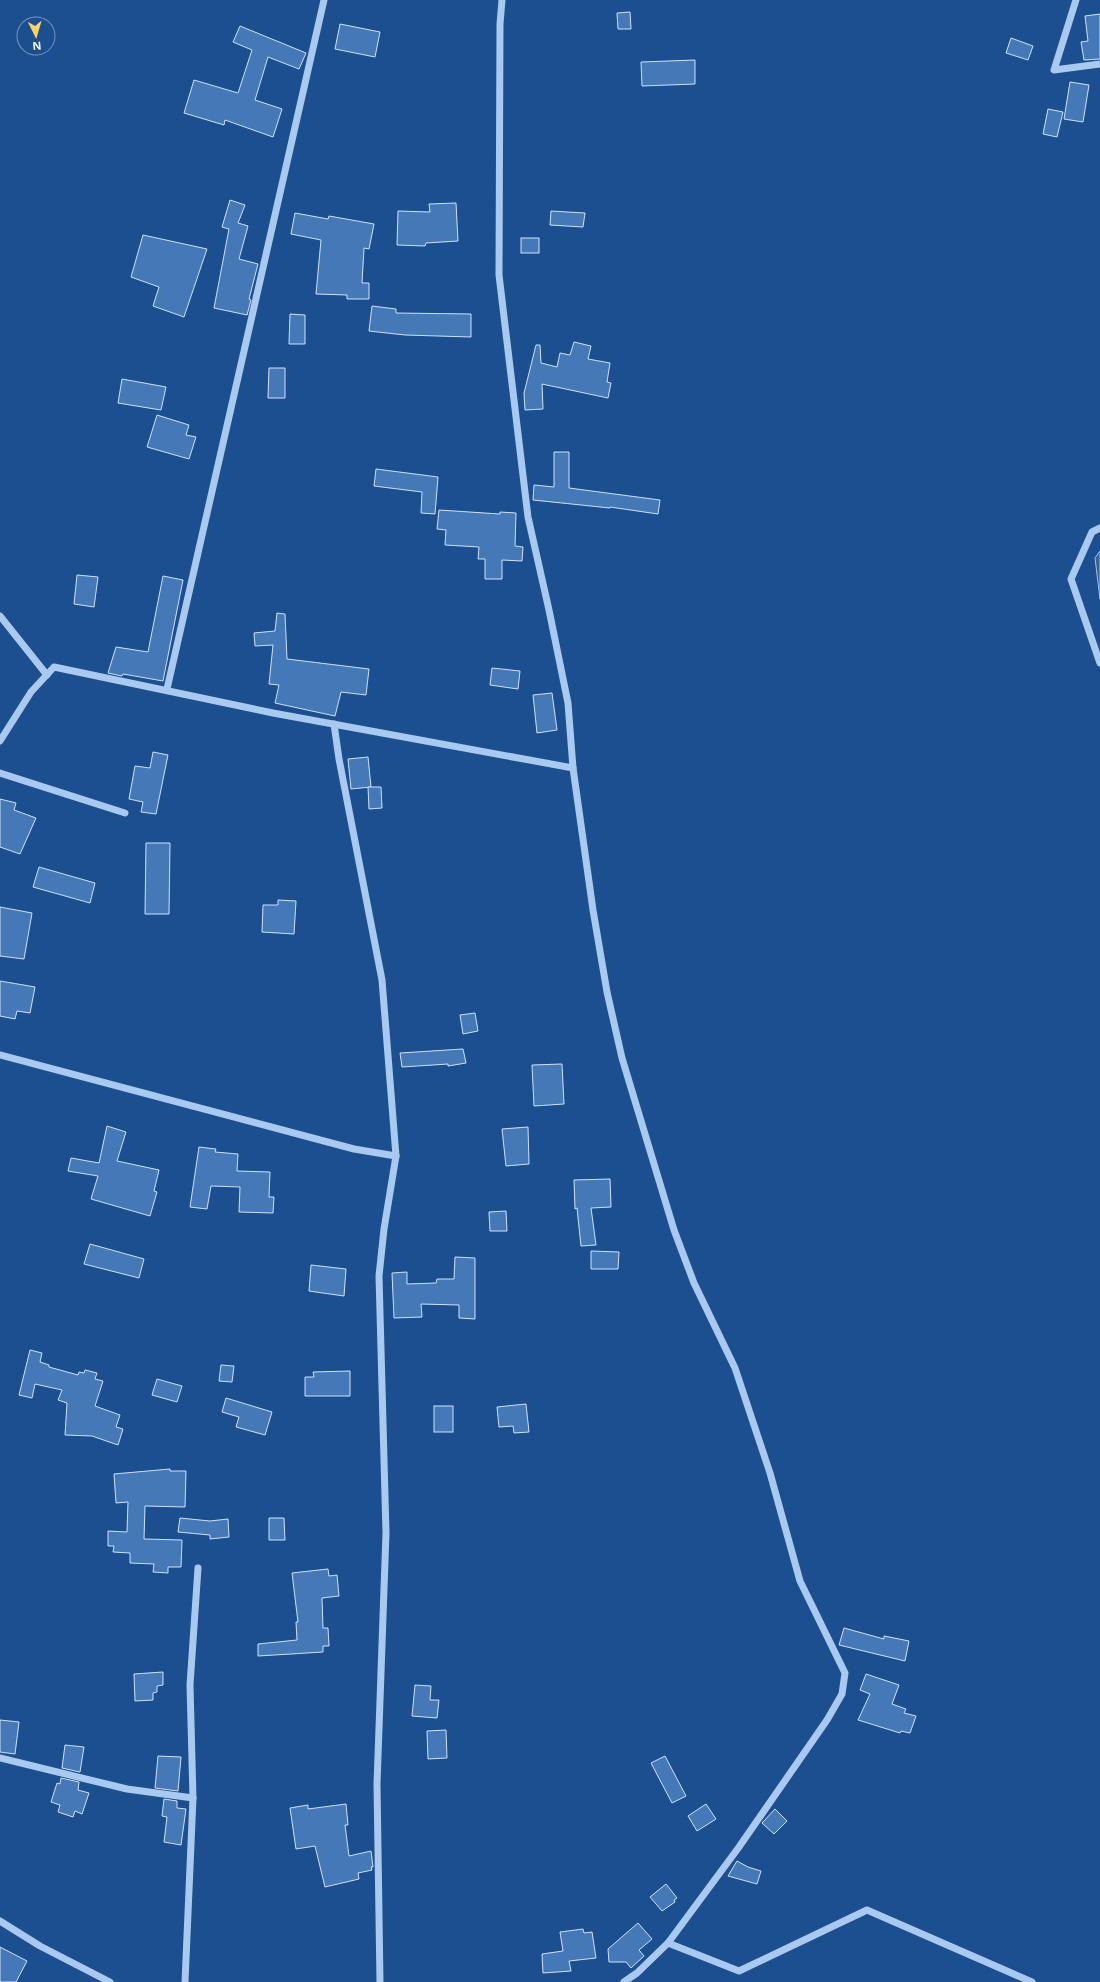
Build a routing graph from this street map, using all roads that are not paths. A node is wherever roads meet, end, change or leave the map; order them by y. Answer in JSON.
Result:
{"nodes":[{"id":1,"x":324,"y":0,"type":"edge"},
{"id":2,"x":502,"y":0,"type":"edge"},
{"id":3,"x":1076,"y":0,"type":"edge"},
{"id":4,"x":1100,"y":64,"type":"edge"},
{"id":5,"x":1100,"y":528,"type":"edge"},
{"id":6,"x":0,"y":616,"type":"edge"},
{"id":7,"x":1100,"y":663,"type":"edge"},
{"id":8,"x":47,"y":675,"type":"junction"},
{"id":9,"x":167,"y":690,"type":"junction"},
{"id":10,"x":334,"y":724,"type":"junction"},
{"id":11,"x":1,"y":737,"type":"edge"},
{"id":12,"x":573,"y":768,"type":"junction"},
{"id":13,"x":0,"y":773,"type":"edge"},
{"id":14,"x":125,"y":813,"type":"dead end"},
{"id":15,"x":0,"y":1055,"type":"edge"},
{"id":16,"x":396,"y":1156,"type":"junction"},
{"id":17,"x":198,"y":1568,"type":"dead end"},
{"id":18,"x":0,"y":1758,"type":"edge"},
{"id":19,"x":193,"y":1798,"type":"junction"},
{"id":20,"x":0,"y":1921,"type":"edge"},
{"id":21,"x":668,"y":1943,"type":"junction"},
{"id":22,"x":110,"y":1982,"type":"edge"},
{"id":23,"x":185,"y":1982,"type":"edge"},
{"id":24,"x":380,"y":1982,"type":"edge"},
{"id":25,"x":624,"y":1982,"type":"edge"},
{"id":26,"x":1032,"y":1982,"type":"edge"}],
"edges":[{"from":1,"to":9,"type":"street"},
{"from":2,"to":12,"type":"street"},
{"from":3,"to":4,"type":"street"},
{"from":5,"to":7,"type":"street"},
{"from":6,"to":8,"type":"street"},
{"from":8,"to":9,"type":"street"},
{"from":8,"to":11,"type":"street"},
{"from":9,"to":10,"type":"street"},
{"from":10,"to":12,"type":"street"},
{"from":10,"to":16,"type":"street"},
{"from":12,"to":21,"type":"street"},
{"from":13,"to":14,"type":"street"},
{"from":15,"to":16,"type":"street"},
{"from":16,"to":24,"type":"street"},
{"from":17,"to":19,"type":"street"},
{"from":18,"to":19,"type":"street"},
{"from":19,"to":23,"type":"street"},
{"from":20,"to":22,"type":"street"},
{"from":21,"to":25,"type":"street"},
{"from":21,"to":26,"type":"street"}]}
